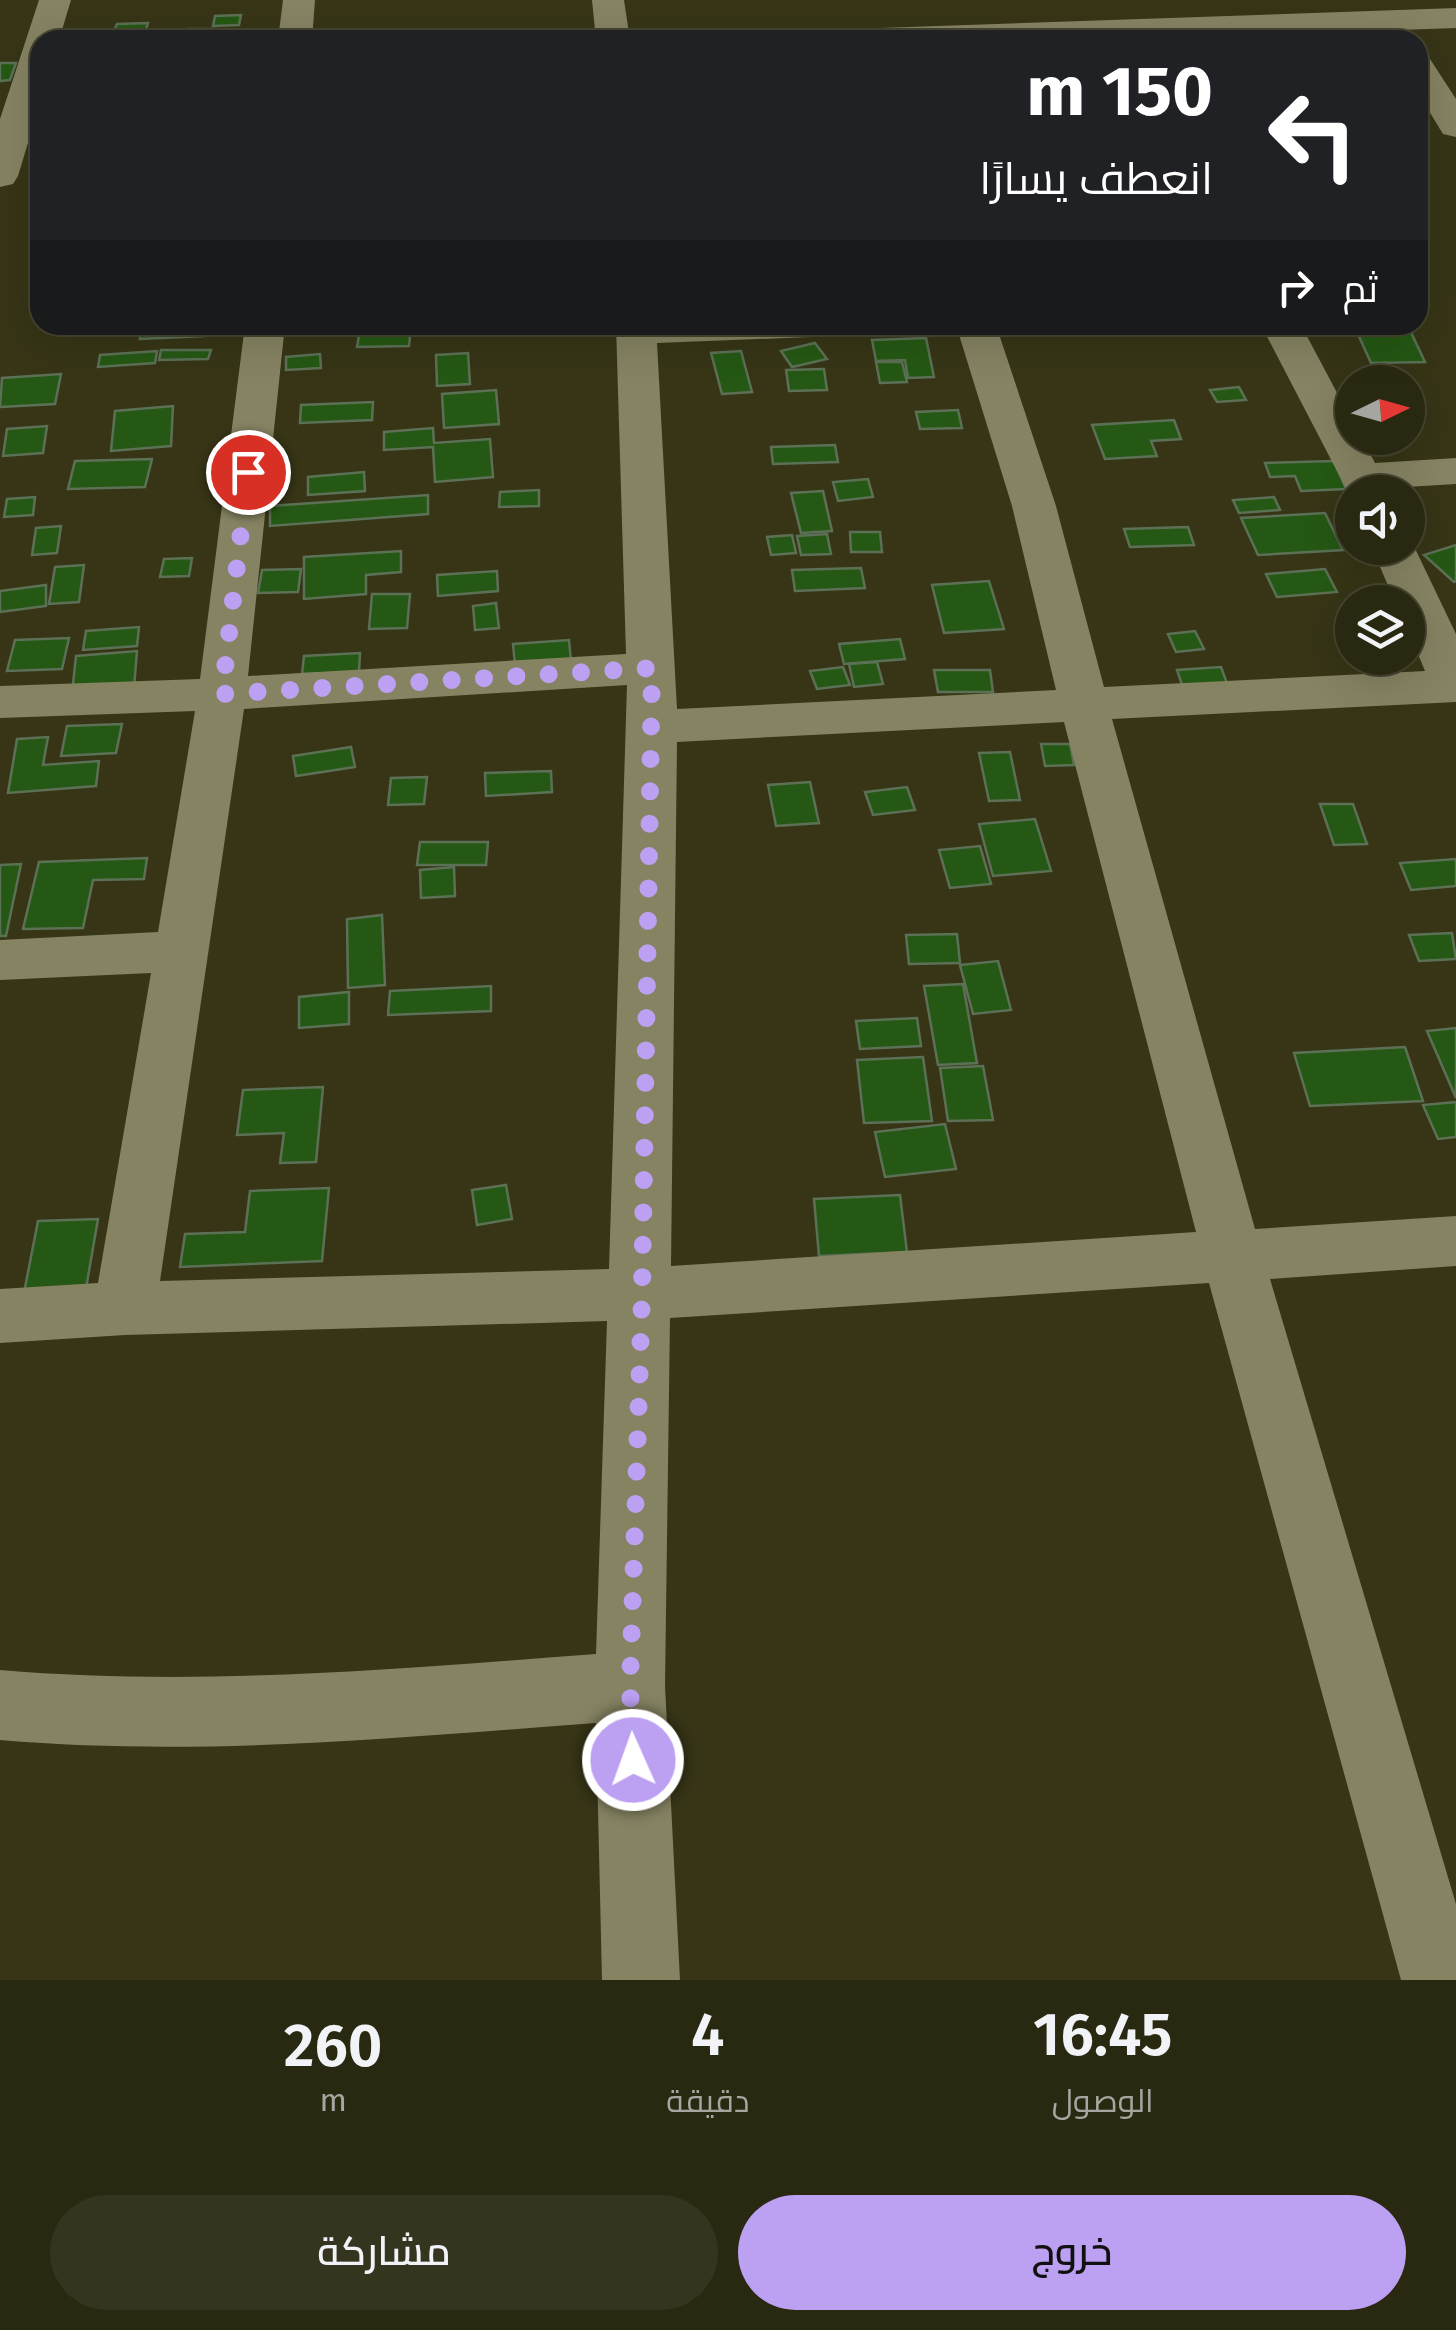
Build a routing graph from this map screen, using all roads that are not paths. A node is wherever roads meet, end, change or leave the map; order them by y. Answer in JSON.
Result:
{"nodes":[{"id":1,"x":55,"y":0,"type":"edge"},
{"id":2,"x":299,"y":0,"type":"edge"},
{"id":3,"x":608,"y":0,"type":"edge"},
{"id":4,"x":1268,"y":12,"type":"edge"},
{"id":5,"x":1456,"y":18,"type":"edge"},
{"id":6,"x":45,"y":30,"type":"edge"},
{"id":7,"x":296,"y":30,"type":"edge"},
{"id":8,"x":612,"y":30,"type":"edge"},
{"id":9,"x":1171,"y":30,"type":"edge"},
{"id":10,"x":1394,"y":30,"type":"edge"},
{"id":11,"x":1428,"y":82,"type":"edge"},
{"id":12,"x":30,"y":93,"type":"edge"},
{"id":13,"x":1456,"y":126,"type":"edge"},
{"id":14,"x":9,"y":186,"type":"edge"},
{"id":15,"x":264,"y":335,"type":"edge"},
{"id":16,"x":636,"y":335,"type":"edge"},
{"id":17,"x":979,"y":335,"type":"edge"},
{"id":18,"x":1286,"y":335,"type":"edge"},
{"id":19,"x":1456,"y":471,"type":"edge"},
{"id":20,"x":1361,"y":475,"type":"edge"},
{"id":21,"x":1425,"y":476,"type":"edge"},
{"id":22,"x":1402,"y":565,"type":"edge"},
{"id":23,"x":652,"y":668,"type":"junction"},
{"id":24,"x":1456,"y":685,"type":"edge"},
{"id":25,"x":222,"y":694,"type":"junction"},
{"id":26,"x":0,"y":702,"type":"edge"},
{"id":27,"x":1084,"y":705,"type":"junction"},
{"id":28,"x":653,"y":727,"type":"junction"},
{"id":29,"x":179,"y":951,"type":"junction"},
{"id":30,"x":0,"y":960,"type":"edge"},
{"id":31,"x":1456,"y":1241,"type":"edge"},
{"id":32,"x":1233,"y":1258,"type":"junction"},
{"id":33,"x":642,"y":1294,"type":"junction"},
{"id":34,"x":125,"y":1308,"type":"junction"},
{"id":35,"x":0,"y":1316,"type":"edge"},
{"id":36,"x":630,"y":1686,"type":"junction"},
{"id":37,"x":0,"y":1704,"type":"edge"},
{"id":38,"x":641,"y":1980,"type":"edge"},
{"id":39,"x":1440,"y":1980,"type":"edge"}],
"edges":[{"from":1,"to":6,"type":"street"},
{"from":2,"to":7,"type":"street"},
{"from":3,"to":8,"type":"street"},
{"from":4,"to":9,"type":"street"},
{"from":4,"to":10,"type":"street"},
{"from":5,"to":10,"type":"street"},
{"from":11,"to":13,"type":"street"},
{"from":12,"to":14,"type":"street"},
{"from":15,"to":25,"type":"street"},
{"from":16,"to":23,"type":"street"},
{"from":17,"to":27,"type":"street"},
{"from":18,"to":20,"type":"street"},
{"from":19,"to":21,"type":"street"},
{"from":22,"to":24,"type":"street"},
{"from":23,"to":25,"type":"street"},
{"from":23,"to":28,"type":"street"},
{"from":24,"to":27,"type":"street"},
{"from":25,"to":26,"type":"street"},
{"from":25,"to":29,"type":"street"},
{"from":27,"to":28,"type":"street"},
{"from":27,"to":32,"type":"street"},
{"from":28,"to":33,"type":"street"},
{"from":29,"to":30,"type":"street"},
{"from":29,"to":34,"type":"street"},
{"from":31,"to":32,"type":"street"},
{"from":32,"to":33,"type":"street"},
{"from":32,"to":39,"type":"street"},
{"from":33,"to":34,"type":"street"},
{"from":33,"to":36,"type":"street"},
{"from":34,"to":35,"type":"street"},
{"from":36,"to":37,"type":"street"},
{"from":36,"to":38,"type":"street"}]}
